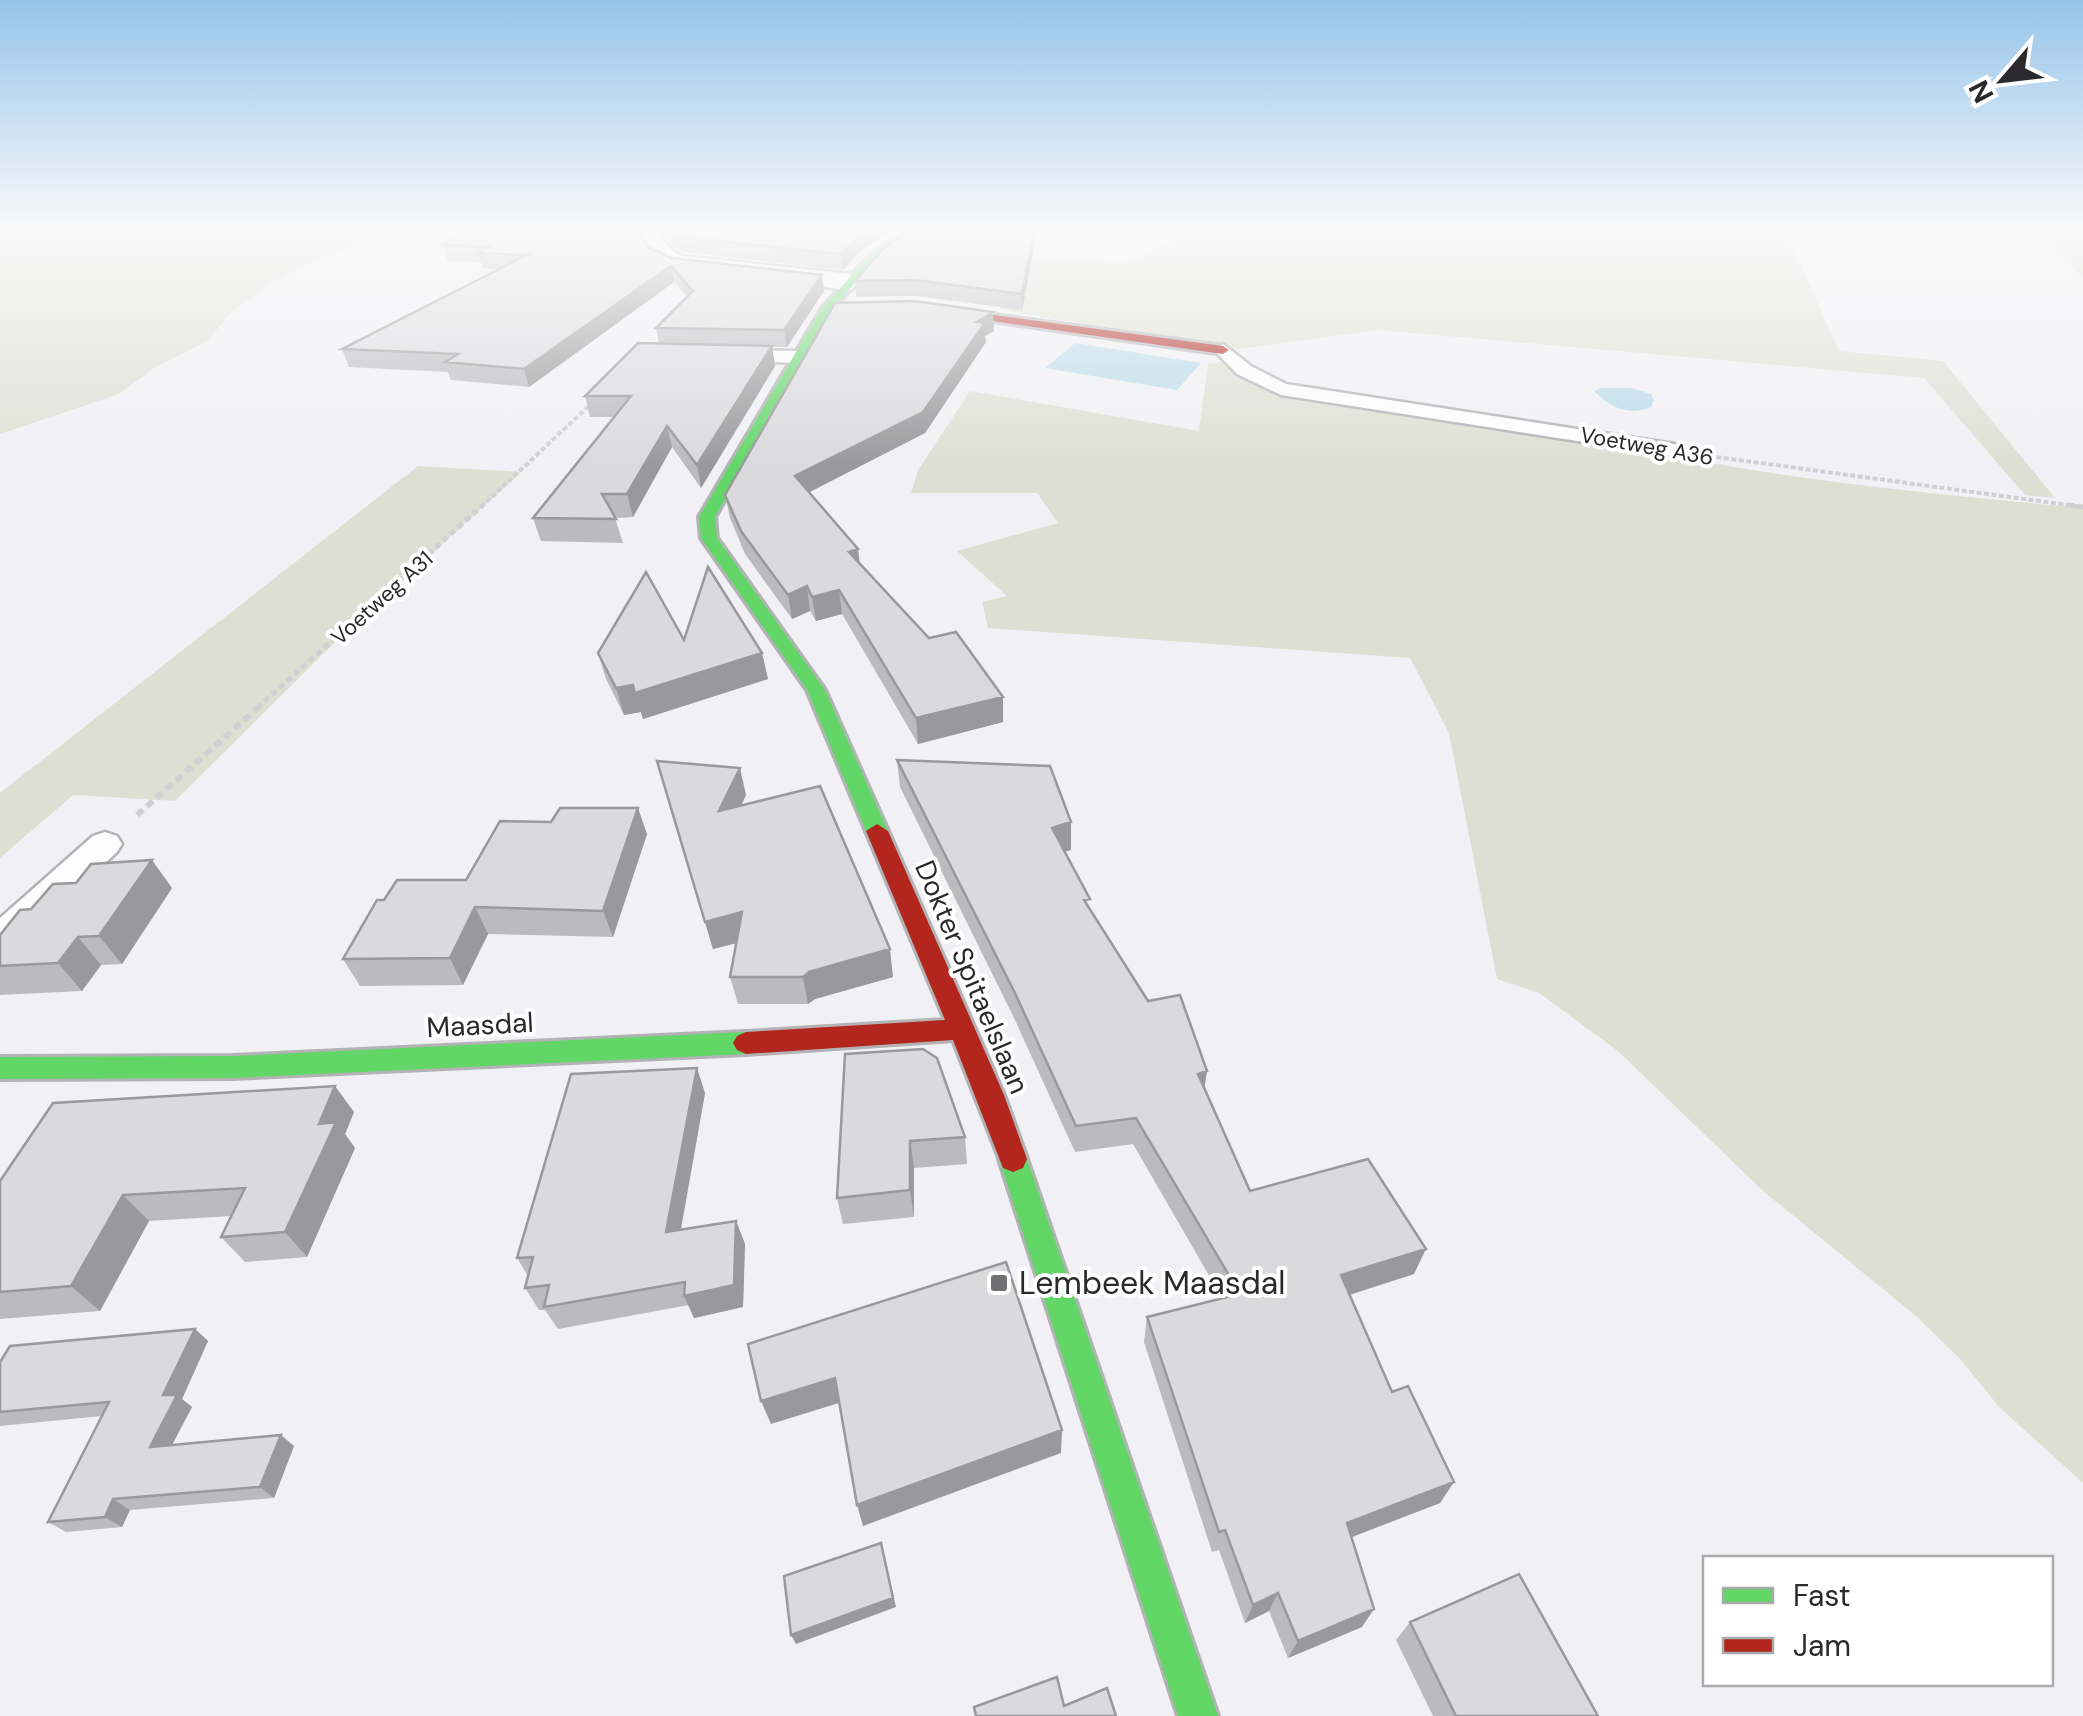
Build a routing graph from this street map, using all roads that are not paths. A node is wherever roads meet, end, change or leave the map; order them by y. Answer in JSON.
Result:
{"nodes":[{"id":1,"x":829,"y":307,"type":"edge"},
{"id":2,"x":900,"y":307,"type":"edge"},
{"id":3,"x":864,"y":308,"type":"edge"},
{"id":4,"x":826,"y":310,"type":"junction"},
{"id":5,"x":1223,"y":350,"type":"joint"},
{"id":6,"x":701,"y":356,"type":"edge"},
{"id":7,"x":799,"y":357,"type":"junction"},
{"id":8,"x":1674,"y":450,"type":"road end"},
{"id":9,"x":104,"y":844,"type":"road end"},
{"id":10,"x":0,"y":940,"type":"edge"},
{"id":11,"x":962,"y":1029,"type":"junction"},
{"id":12,"x":0,"y":1068,"type":"edge"},
{"id":13,"x":1198,"y":1716,"type":"edge"}],
"edges":[{"from":1,"to":4,"type":"street","name":"Dokter Spitaelslaan"},
{"from":2,"to":5,"type":"street"},
{"from":3,"to":4,"type":"street"},
{"from":4,"to":7,"type":"street","name":"Dokter Spitaelslaan"},
{"from":5,"to":8,"type":"lane","name":"Voetweg A36"},
{"from":6,"to":7,"type":"lane"},
{"from":7,"to":11,"type":"street","name":"Dokter Spitaelslaan"},
{"from":9,"to":10,"type":"lane"},
{"from":11,"to":12,"type":"street","name":"Maasdal"},
{"from":11,"to":13,"type":"street","name":"Dokter Spitaelslaan"}]}
